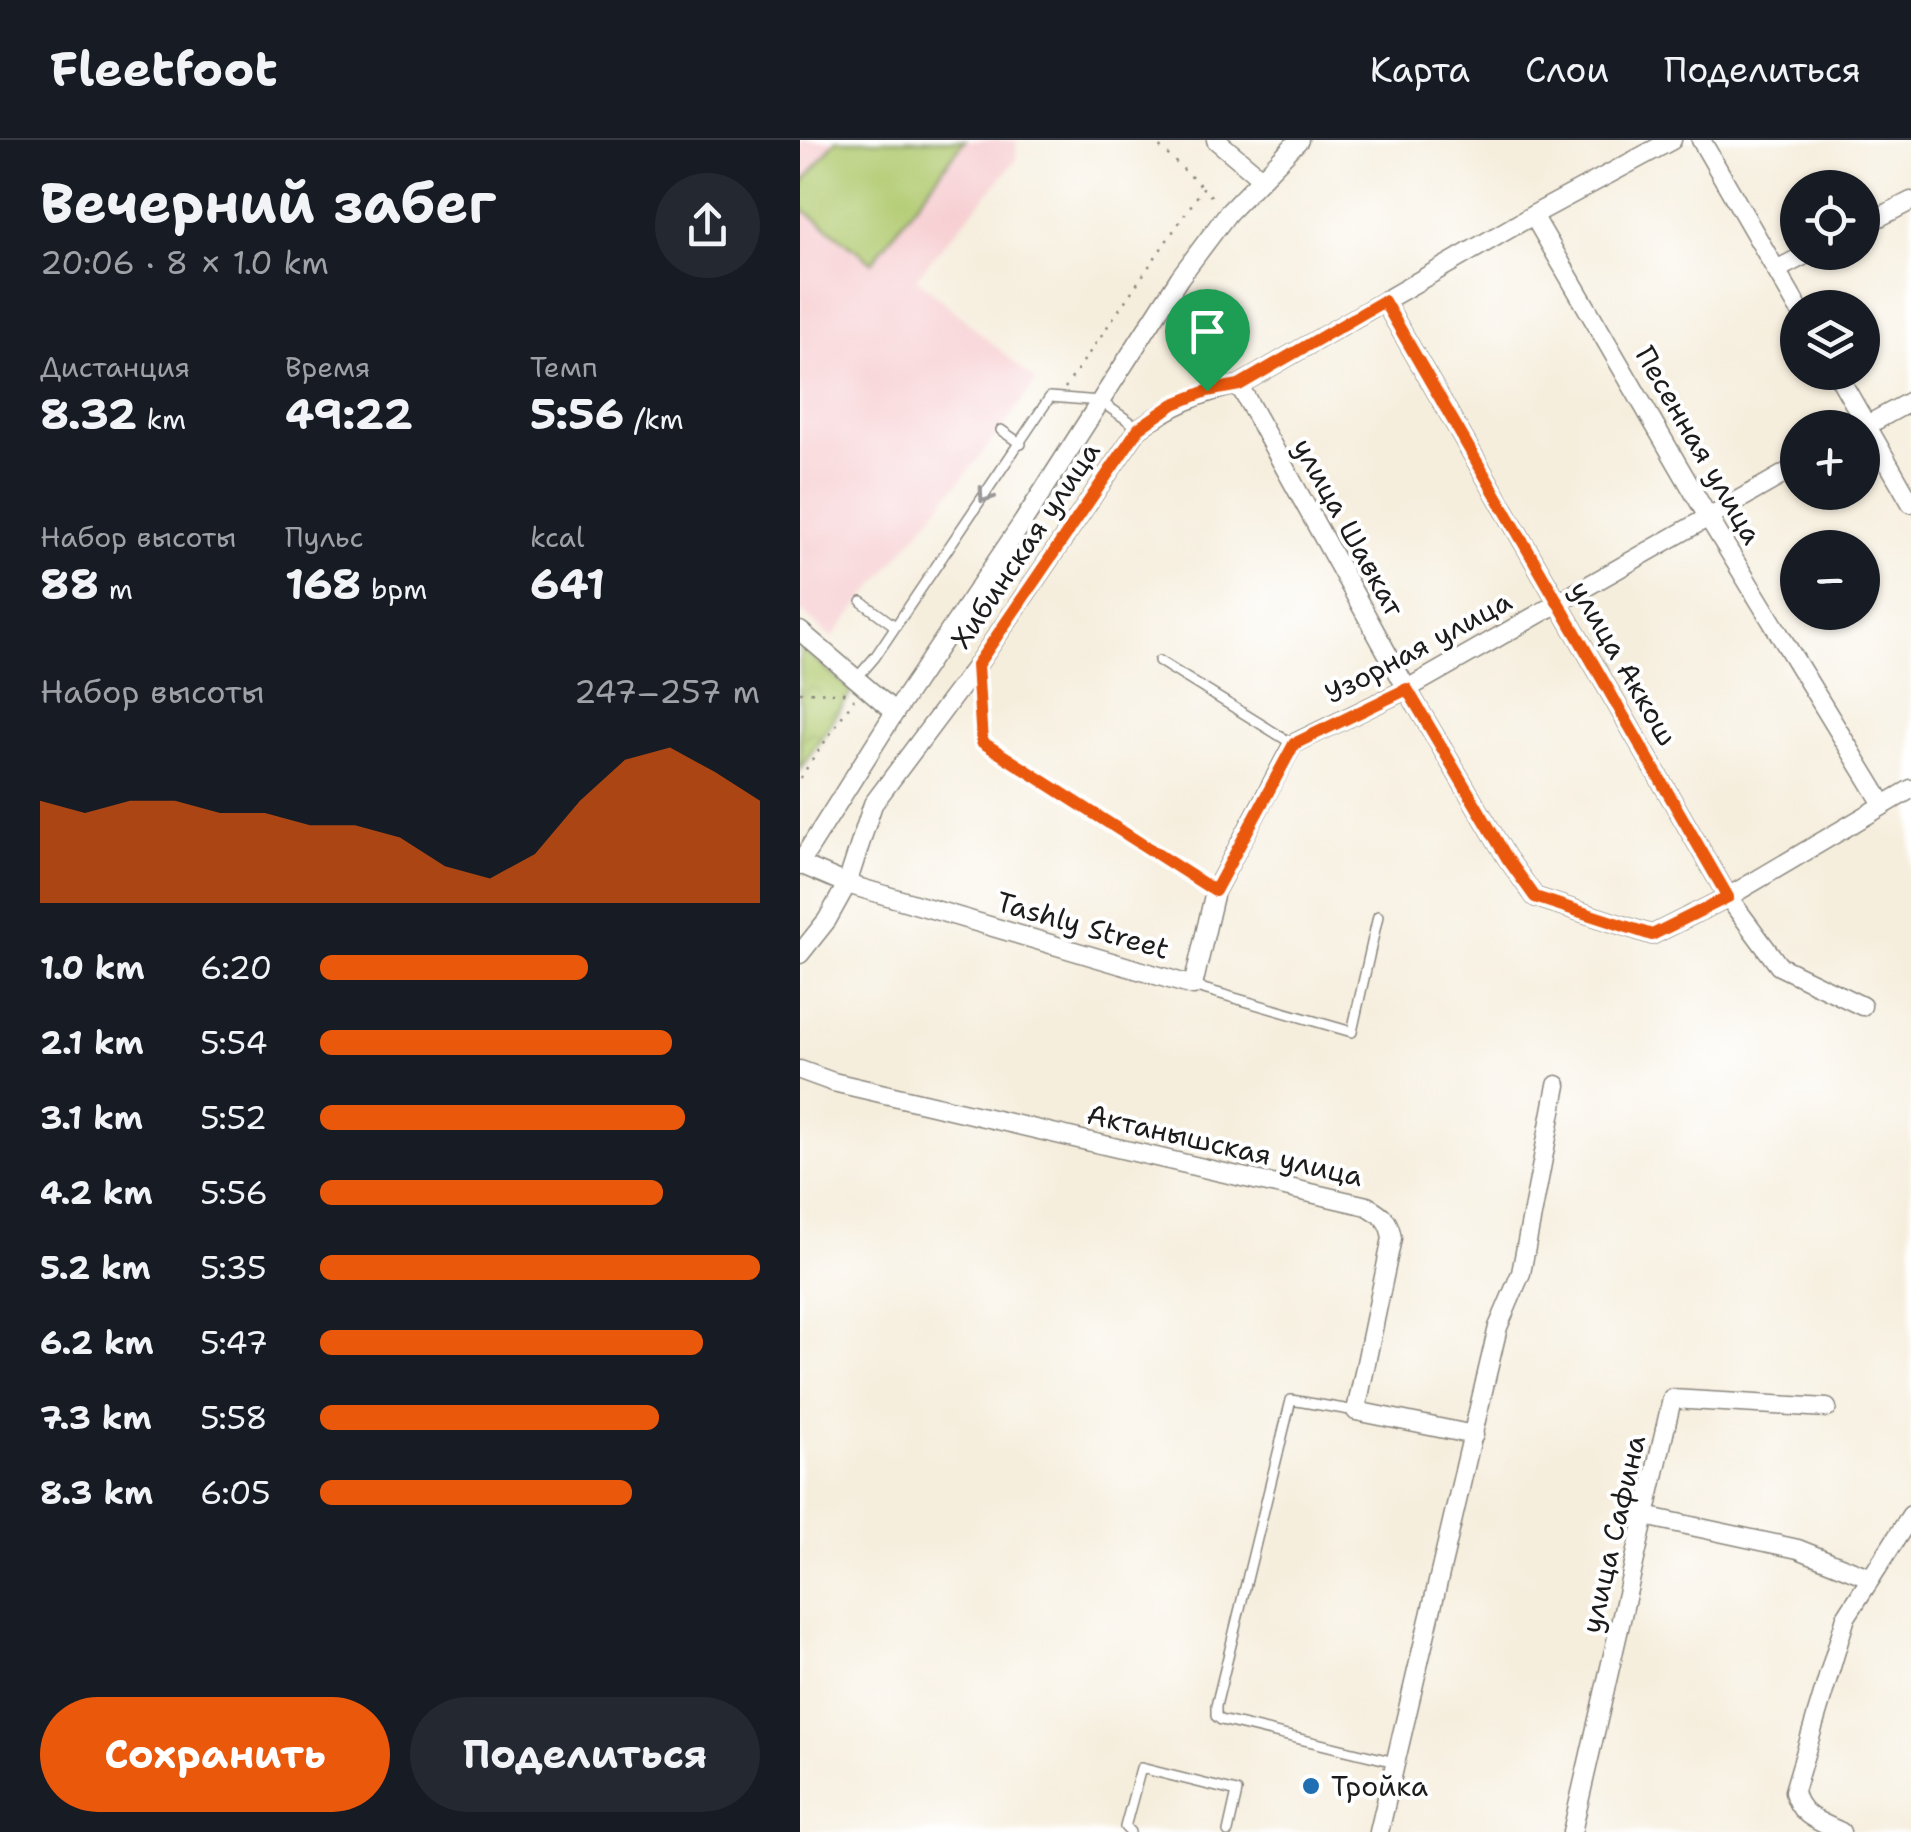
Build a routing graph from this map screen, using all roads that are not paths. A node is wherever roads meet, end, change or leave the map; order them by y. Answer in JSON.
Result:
{"nodes":[{"id":1,"x":1216,"y":140,"type":"edge"},
{"id":2,"x":1299,"y":140,"type":"edge"},
{"id":3,"x":1672,"y":140,"type":"edge"},
{"id":4,"x":1701,"y":140,"type":"edge"},
{"id":5,"x":1260,"y":176,"type":"junction"},
{"id":6,"x":1911,"y":200,"type":"edge"},
{"id":7,"x":1533,"y":215,"type":"junction"},
{"id":8,"x":1880,"y":216,"type":"edge"},
{"id":9,"x":1780,"y":268,"type":"edge"},
{"id":10,"x":1776,"y":270,"type":"junction"},
{"id":11,"x":1788,"y":290,"type":"edge"},
{"id":12,"x":1384,"y":301,"type":"junction"},
{"id":13,"x":1239,"y":385,"type":"junction"},
{"id":14,"x":1100,"y":400,"type":"junction"},
{"id":15,"x":1911,"y":401,"type":"edge"},
{"id":16,"x":1880,"y":419,"type":"edge"},
{"id":17,"x":1139,"y":428,"type":"junction"},
{"id":18,"x":1002,"y":430,"type":"dead end"},
{"id":19,"x":1021,"y":444,"type":"junction"},
{"id":20,"x":1880,"y":452,"type":"edge"},
{"id":21,"x":1780,"y":476,"type":"edge"},
{"id":22,"x":1911,"y":503,"type":"edge"},
{"id":23,"x":1708,"y":517,"type":"junction"},
{"id":24,"x":862,"y":602,"type":"dead end"},
{"id":25,"x":1558,"y":603,"type":"junction"},
{"id":26,"x":895,"y":626,"type":"junction"},
{"id":27,"x":800,"y":631,"type":"edge"},
{"id":28,"x":1159,"y":661,"type":"dead end"},
{"id":29,"x":977,"y":665,"type":"junction"},
{"id":30,"x":856,"y":679,"type":"junction"},
{"id":31,"x":1407,"y":689,"type":"junction"},
{"id":32,"x":895,"y":712,"type":"junction"},
{"id":33,"x":1294,"y":744,"type":"junction"},
{"id":34,"x":1911,"y":788,"type":"edge"},
{"id":35,"x":1883,"y":804,"type":"junction"},
{"id":36,"x":800,"y":864,"type":"edge"},
{"id":37,"x":846,"y":884,"type":"junction"},
{"id":38,"x":1215,"y":891,"type":"junction"},
{"id":39,"x":1728,"y":897,"type":"junction"},
{"id":40,"x":1378,"y":916,"type":"dead end"},
{"id":41,"x":800,"y":954,"type":"edge"},
{"id":42,"x":1192,"y":986,"type":"junction"},
{"id":43,"x":1862,"y":1006,"type":"dead end"},
{"id":44,"x":800,"y":1070,"type":"edge"},
{"id":45,"x":1558,"y":1084,"type":"dead end"},
{"id":46,"x":1827,"y":1408,"type":"dead end"},
{"id":47,"x":1356,"y":1410,"type":"junction"},
{"id":48,"x":1474,"y":1435,"type":"junction"},
{"id":49,"x":1911,"y":1515,"type":"edge"},
{"id":50,"x":1645,"y":1516,"type":"junction"},
{"id":51,"x":1871,"y":1578,"type":"junction"},
{"id":52,"x":1395,"y":1762,"type":"junction"},
{"id":53,"x":1130,"y":1832,"type":"edge"},
{"id":54,"x":1228,"y":1832,"type":"edge"},
{"id":55,"x":1379,"y":1832,"type":"edge"},
{"id":56,"x":1572,"y":1832,"type":"edge"},
{"id":57,"x":1841,"y":1832,"type":"edge"}],
"edges":[{"from":1,"to":5,"type":"street"},
{"from":2,"to":5,"type":"street"},
{"from":3,"to":7,"type":"street","name":"Хибинская улица"},
{"from":4,"to":10,"type":"street"},
{"from":5,"to":14,"type":"street"},
{"from":6,"to":8,"type":"street"},
{"from":7,"to":12,"type":"street","name":"Хибинская улица"},
{"from":7,"to":23,"type":"street","name":"Песенная улица"},
{"from":9,"to":10,"type":"street"},
{"from":10,"to":11,"type":"street"},
{"from":12,"to":13,"type":"street","name":"Хибинская улица"},
{"from":12,"to":25,"type":"street","name":"улица Аккош"},
{"from":13,"to":17,"type":"street","name":"Хибинская улица"},
{"from":13,"to":31,"type":"street","name":"улица Шавкат"},
{"from":14,"to":17,"type":"lane"},
{"from":14,"to":19,"type":"lane"},
{"from":14,"to":32,"type":"street"},
{"from":15,"to":16,"type":"street"},
{"from":17,"to":29,"type":"street","name":"Хибинская улица"},
{"from":18,"to":19,"type":"lane"},
{"from":19,"to":26,"type":"lane","one_way":true},
{"from":20,"to":22,"type":"street"},
{"from":21,"to":23,"type":"street","name":"Узорная улица"},
{"from":23,"to":25,"type":"street","name":"Узорная улица"},
{"from":23,"to":35,"type":"street","name":"Песенная улица"},
{"from":24,"to":26,"type":"lane"},
{"from":25,"to":31,"type":"street","name":"Узорная улица"},
{"from":25,"to":39,"type":"street","name":"улица Аккош"},
{"from":26,"to":30,"type":"lane"},
{"from":27,"to":30,"type":"street"},
{"from":28,"to":33,"type":"lane"},
{"from":29,"to":37,"type":"street","name":"Хибинская улица"},
{"from":29,"to":38,"type":"lane"},
{"from":30,"to":32,"type":"street"},
{"from":31,"to":33,"type":"street","name":"Узорная улица"},
{"from":31,"to":39,"type":"street","name":"улица Шавкат"},
{"from":32,"to":36,"type":"street"},
{"from":33,"to":38,"type":"street"},
{"from":34,"to":35,"type":"street"},
{"from":35,"to":39,"type":"street"},
{"from":36,"to":37,"type":"street","name":"Tashly Street"},
{"from":37,"to":41,"type":"street","name":"Хибинская улица"},
{"from":37,"to":42,"type":"street","name":"Tashly Street"},
{"from":38,"to":42,"type":"street"},
{"from":39,"to":43,"type":"street","name":"улица Аккош"},
{"from":40,"to":42,"type":"lane","name":"Tashly Street"},
{"from":44,"to":47,"type":"street","name":"Актанышская улица"},
{"from":45,"to":48,"type":"street"},
{"from":46,"to":50,"type":"street","name":"улица Сафина"},
{"from":47,"to":48,"type":"street"},
{"from":47,"to":52,"type":"lane"},
{"from":48,"to":52,"type":"street"},
{"from":49,"to":51,"type":"street"},
{"from":50,"to":51,"type":"street"},
{"from":50,"to":56,"type":"street","name":"улица Сафина"},
{"from":51,"to":57,"type":"street"},
{"from":52,"to":55,"type":"street"},
{"from":53,"to":54,"type":"lane"}]}
